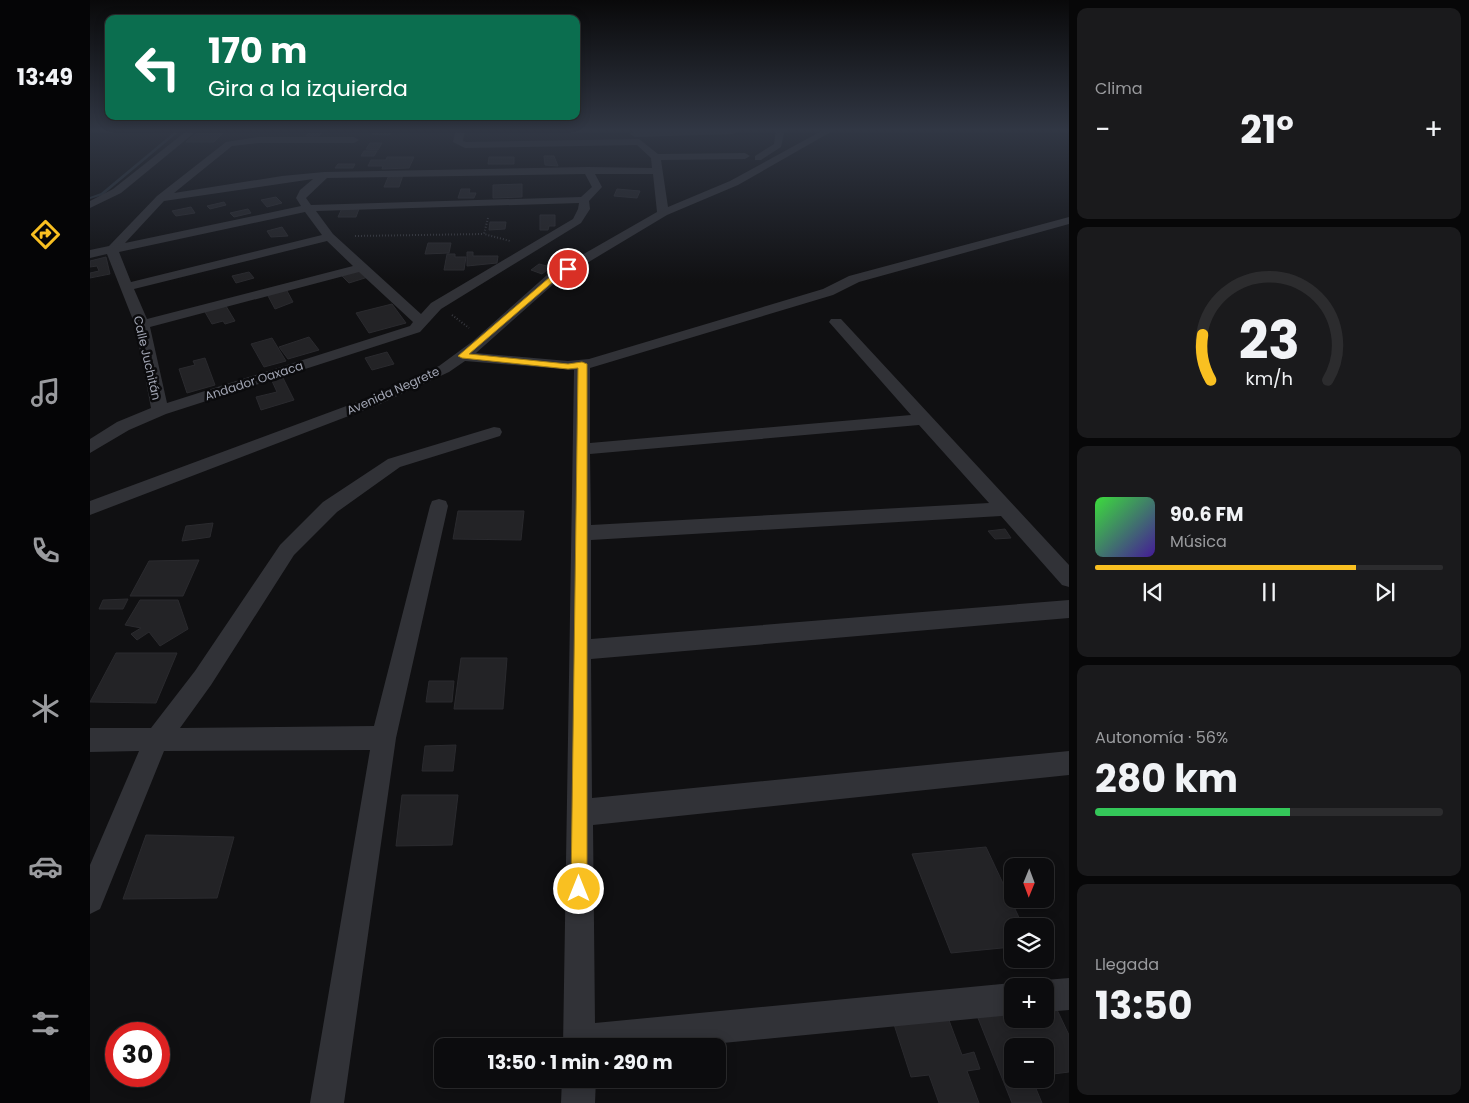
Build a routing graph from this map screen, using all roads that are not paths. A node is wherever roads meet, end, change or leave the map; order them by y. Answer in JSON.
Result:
{"nodes":[{"id":1,"x":130,"y":180,"type":"edge"},
{"id":2,"x":183,"y":180,"type":"edge"},
{"id":3,"x":273,"y":180,"type":"edge"},
{"id":4,"x":318,"y":180,"type":"edge"},
{"id":5,"x":594,"y":180,"type":"edge"},
{"id":6,"x":659,"y":180,"type":"edge"},
{"id":7,"x":703,"y":180,"type":"edge"},
{"id":8,"x":104,"y":185,"type":"dead end"},
{"id":9,"x":90,"y":194,"type":"edge"},
{"id":10,"x":161,"y":198,"type":"junction"},
{"id":11,"x":584,"y":200,"type":"junction"},
{"id":12,"x":90,"y":205,"type":"edge"},
{"id":13,"x":307,"y":208,"type":"junction"},
{"id":14,"x":664,"y":213,"type":"junction"},
{"id":15,"x":1069,"y":220,"type":"edge"},
{"id":16,"x":329,"y":237,"type":"junction"},
{"id":17,"x":112,"y":250,"type":"junction"},
{"id":18,"x":90,"y":254,"type":"edge"},
{"id":19,"x":362,"y":267,"type":"junction"},
{"id":20,"x":127,"y":286,"type":"junction"},
{"id":21,"x":836,"y":322,"type":"dead end"},
{"id":22,"x":422,"y":323,"type":"junction"},
{"id":23,"x":142,"y":325,"type":"junction"},
{"id":24,"x":462,"y":356,"type":"junction"},
{"id":25,"x":582,"y":364,"type":"junction"},
{"id":26,"x":160,"y":410,"type":"junction"},
{"id":27,"x":924,"y":418,"type":"junction"},
{"id":28,"x":494,"y":432,"type":"dead end"},
{"id":29,"x":90,"y":447,"type":"edge"},
{"id":30,"x":582,"y":449,"type":"junction"},
{"id":31,"x":439,"y":506,"type":"dead end"},
{"id":32,"x":90,"y":508,"type":"edge"},
{"id":33,"x":1006,"y":510,"type":"junction"},
{"id":34,"x":581,"y":533,"type":"junction"},
{"id":35,"x":1069,"y":579,"type":"edge"},
{"id":36,"x":1069,"y":609,"type":"edge"},
{"id":37,"x":580,"y":650,"type":"junction"},
{"id":38,"x":384,"y":738,"type":"junction"},
{"id":39,"x":90,"y":740,"type":"edge"},
{"id":40,"x":156,"y":741,"type":"junction"},
{"id":41,"x":1069,"y":762,"type":"edge"},
{"id":42,"x":579,"y":813,"type":"junction"},
{"id":43,"x":90,"y":899,"type":"edge"},
{"id":44,"x":1069,"y":994,"type":"edge"},
{"id":45,"x":1054,"y":995,"type":"edge"},
{"id":46,"x":1004,"y":1000,"type":"edge"},
{"id":47,"x":579,"y":1038,"type":"edge"},
{"id":48,"x":628,"y":1038,"type":"edge"},
{"id":49,"x":578,"y":1088,"type":"edge"},
{"id":50,"x":326,"y":1103,"type":"edge"},
{"id":51,"x":578,"y":1103,"type":"edge"}],
"edges":[{"from":1,"to":12,"type":"street"},
{"from":2,"to":10,"type":"street"},
{"from":3,"to":10,"type":"street"},
{"from":4,"to":13,"type":"street"},
{"from":5,"to":11,"type":"street"},
{"from":6,"to":14,"type":"street"},
{"from":7,"to":14,"type":"street","name":"Avenida Negrete"},
{"from":8,"to":9,"type":"street"},
{"from":10,"to":17,"type":"street"},
{"from":11,"to":13,"type":"street"},
{"from":11,"to":22,"type":"street"},
{"from":13,"to":16,"type":"street"},
{"from":13,"to":17,"type":"street"},
{"from":14,"to":24,"type":"street","name":"Avenida Negrete"},
{"from":15,"to":25,"type":"street"},
{"from":16,"to":19,"type":"street"},
{"from":16,"to":20,"type":"street"},
{"from":17,"to":18,"type":"street"},
{"from":17,"to":20,"type":"street","name":"Calle Juchitán"},
{"from":19,"to":22,"type":"street"},
{"from":19,"to":23,"type":"street"},
{"from":20,"to":23,"type":"street","name":"Calle Juchitán"},
{"from":21,"to":27,"type":"street"},
{"from":22,"to":26,"type":"street","name":"Andador Oaxaca"},
{"from":23,"to":26,"type":"street","name":"Calle Juchitán"},
{"from":24,"to":25,"type":"street"},
{"from":24,"to":32,"type":"street","name":"Avenida Negrete"},
{"from":25,"to":30,"type":"street"},
{"from":26,"to":29,"type":"street","name":"Andador Oaxaca"},
{"from":27,"to":30,"type":"street"},
{"from":27,"to":33,"type":"street"},
{"from":28,"to":40,"type":"street"},
{"from":30,"to":34,"type":"street"},
{"from":31,"to":38,"type":"street"},
{"from":33,"to":34,"type":"street"},
{"from":33,"to":35,"type":"street"},
{"from":34,"to":37,"type":"street"},
{"from":36,"to":37,"type":"street"},
{"from":37,"to":42,"type":"street"},
{"from":38,"to":40,"type":"street"},
{"from":38,"to":50,"type":"street"},
{"from":39,"to":40,"type":"street"},
{"from":40,"to":43,"type":"street"},
{"from":41,"to":42,"type":"street"},
{"from":42,"to":47,"type":"street"},
{"from":44,"to":45,"type":"street"},
{"from":46,"to":48,"type":"street"},
{"from":49,"to":51,"type":"street"}]}
